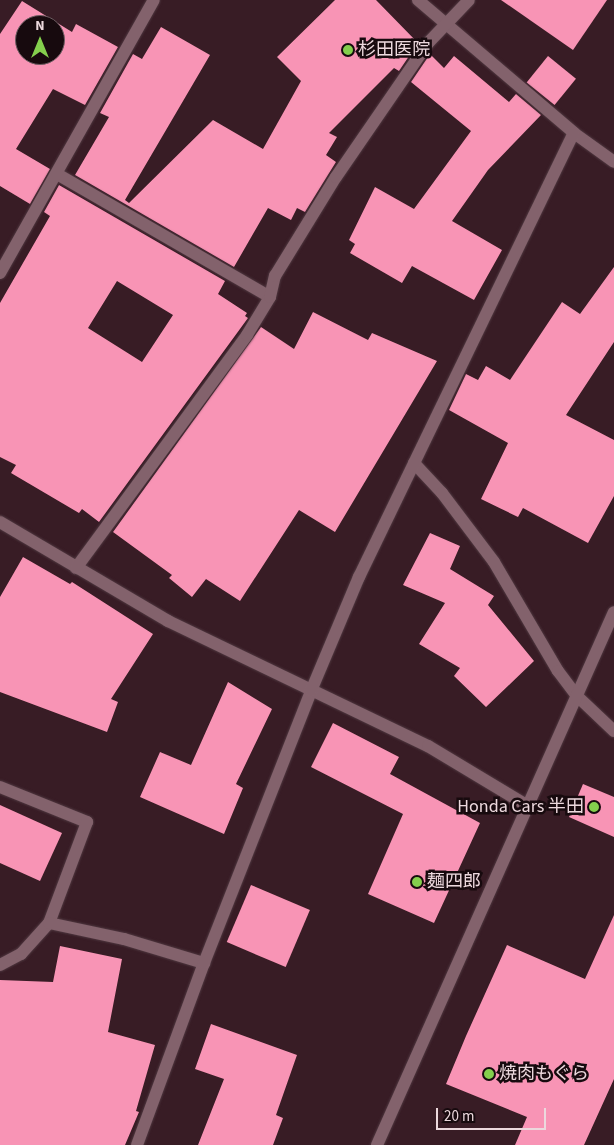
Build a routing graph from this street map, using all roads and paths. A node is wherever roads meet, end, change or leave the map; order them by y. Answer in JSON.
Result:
{"nodes":[{"id":1,"x":154,"y":0,"type":"edge"},
{"id":2,"x":418,"y":0,"type":"edge"},
{"id":3,"x":469,"y":0,"type":"edge"},
{"id":4,"x":445,"y":25,"type":"junction"},
{"id":5,"x":574,"y":133,"type":"junction"},
{"id":6,"x":614,"y":162,"type":"edge"},
{"id":7,"x":57,"y":174,"type":"junction"},
{"id":8,"x":0,"y":273,"type":"edge"},
{"id":9,"x":270,"y":297,"type":"junction"},
{"id":10,"x":414,"y":462,"type":"junction"},
{"id":11,"x":0,"y":522,"type":"edge"},
{"id":12,"x":76,"y":568,"type":"junction"},
{"id":13,"x":614,"y":612,"type":"edge"},
{"id":14,"x":311,"y":691,"type":"junction"},
{"id":15,"x":577,"y":696,"type":"junction"},
{"id":16,"x":614,"y":731,"type":"edge"},
{"id":17,"x":0,"y":787,"type":"edge"},
{"id":18,"x":528,"y":806,"type":"junction"},
{"id":19,"x":49,"y":923,"type":"junction"},
{"id":20,"x":204,"y":963,"type":"junction"},
{"id":21,"x":0,"y":966,"type":"edge"},
{"id":22,"x":137,"y":1145,"type":"edge"},
{"id":23,"x":377,"y":1145,"type":"edge"}],
"edges":[{"from":1,"to":7,"type":"street"},
{"from":2,"to":4,"type":"street"},
{"from":3,"to":4,"type":"street"},
{"from":4,"to":5,"type":"street"},
{"from":4,"to":9,"type":"street"},
{"from":5,"to":6,"type":"street"},
{"from":5,"to":10,"type":"street"},
{"from":7,"to":8,"type":"street"},
{"from":7,"to":9,"type":"street"},
{"from":9,"to":12,"type":"street"},
{"from":10,"to":14,"type":"street"},
{"from":10,"to":15,"type":"street"},
{"from":11,"to":12,"type":"street"},
{"from":12,"to":14,"type":"street"},
{"from":13,"to":15,"type":"street"},
{"from":14,"to":18,"type":"street"},
{"from":14,"to":20,"type":"street"},
{"from":15,"to":16,"type":"street"},
{"from":15,"to":18,"type":"street"},
{"from":17,"to":19,"type":"street"},
{"from":18,"to":23,"type":"street"},
{"from":19,"to":20,"type":"street"},
{"from":19,"to":21,"type":"street"},
{"from":20,"to":22,"type":"street"}]}
